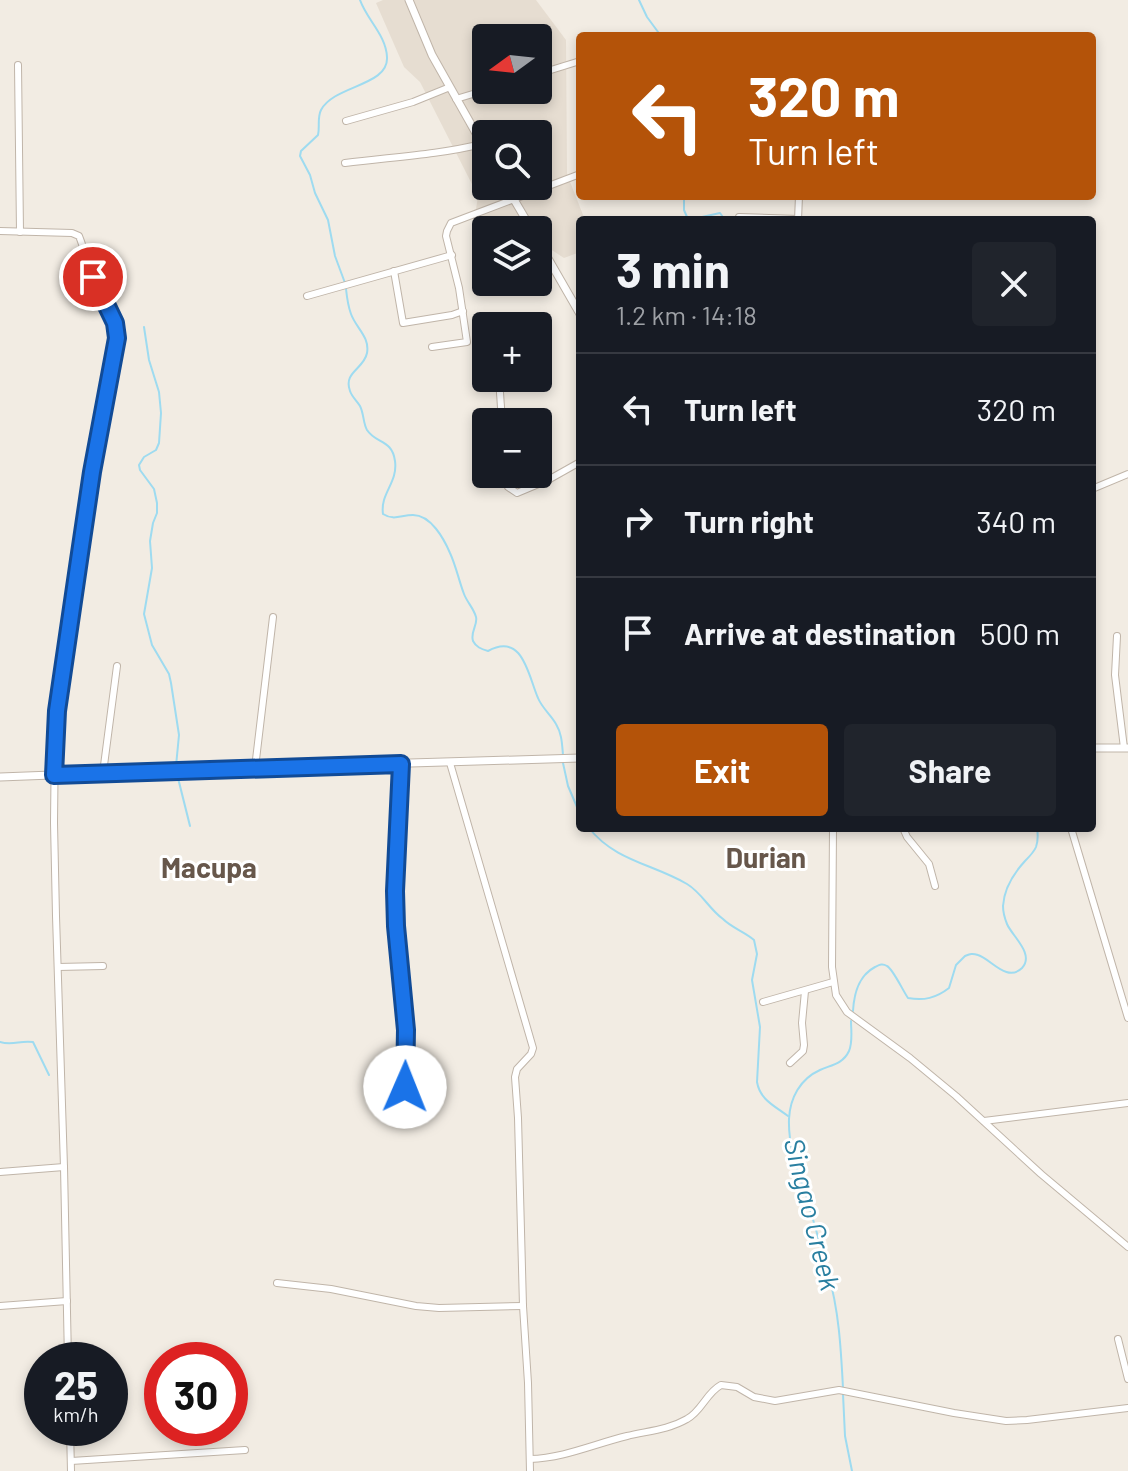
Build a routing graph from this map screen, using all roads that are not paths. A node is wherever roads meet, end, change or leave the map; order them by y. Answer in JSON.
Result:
{"nodes":[{"id":1,"x":409,"y":0,"type":"edge"},
{"id":2,"x":576,"y":62,"type":"edge"},
{"id":3,"x":18,"y":65,"type":"dead end"},
{"id":4,"x":552,"y":70,"type":"edge"},
{"id":5,"x":450,"y":87,"type":"junction"},
{"id":6,"x":472,"y":94,"type":"edge"},
{"id":7,"x":456,"y":99,"type":"junction"},
{"id":8,"x":346,"y":121,"type":"dead end"},
{"id":9,"x":472,"y":126,"type":"edge"},
{"id":10,"x":472,"y":149,"type":"edge"},
{"id":11,"x":345,"y":163,"type":"dead end"},
{"id":12,"x":576,"y":176,"type":"edge"},
{"id":13,"x":552,"y":185,"type":"edge"},
{"id":14,"x":514,"y":200,"type":"joint"},
{"id":15,"x":524,"y":216,"type":"edge"},
{"id":16,"x":0,"y":231,"type":"edge"},
{"id":17,"x":20,"y":232,"type":"junction"},
{"id":18,"x":452,"y":255,"type":"junction"},
{"id":19,"x":552,"y":265,"type":"edge"},
{"id":20,"x":394,"y":271,"type":"junction"},
{"id":21,"x":307,"y":296,"type":"dead end"},
{"id":22,"x":576,"y":307,"type":"edge"},
{"id":23,"x":463,"y":311,"type":"junction"},
{"id":24,"x":432,"y":347,"type":"dead end"},
{"id":25,"x":576,"y":464,"type":"edge"},
{"id":26,"x":1128,"y":474,"type":"edge"},
{"id":27,"x":552,"y":478,"type":"edge"},
{"id":28,"x":1096,"y":487,"type":"edge"},
{"id":29,"x":510,"y":488,"type":"edge"},
{"id":30,"x":529,"y":488,"type":"edge"},
{"id":31,"x":273,"y":617,"type":"dead end"},
{"id":32,"x":1117,"y":636,"type":"dead end"},
{"id":33,"x":117,"y":666,"type":"dead end"},
{"id":34,"x":1096,"y":748,"type":"edge"},
{"id":35,"x":1126,"y":748,"type":"edge"},
{"id":36,"x":576,"y":758,"type":"edge"},
{"id":37,"x":450,"y":763,"type":"junction"},
{"id":38,"x":401,"y":764,"type":"junction"},
{"id":39,"x":255,"y":768,"type":"junction"},
{"id":40,"x":103,"y":773,"type":"junction"},
{"id":41,"x":54,"y":775,"type":"junction"},
{"id":42,"x":0,"y":777,"type":"edge"},
{"id":43,"x":833,"y":832,"type":"edge"},
{"id":44,"x":905,"y":832,"type":"edge"},
{"id":45,"x":1072,"y":832,"type":"edge"},
{"id":46,"x":935,"y":886,"type":"dead end"},
{"id":47,"x":103,"y":966,"type":"dead end"},
{"id":48,"x":58,"y":967,"type":"junction"},
{"id":49,"x":833,"y":982,"type":"junction"},
{"id":50,"x":805,"y":991,"type":"junction"},
{"id":51,"x":763,"y":1002,"type":"dead end"},
{"id":52,"x":1128,"y":1018,"type":"edge"},
{"id":53,"x":790,"y":1063,"type":"dead end"},
{"id":54,"x":368,"y":1081,"type":"dead end"},
{"id":55,"x":1128,"y":1103,"type":"edge"},
{"id":56,"x":984,"y":1121,"type":"junction"},
{"id":57,"x":64,"y":1167,"type":"junction"},
{"id":58,"x":0,"y":1172,"type":"edge"},
{"id":59,"x":1128,"y":1247,"type":"edge"},
{"id":60,"x":277,"y":1283,"type":"dead end"},
{"id":61,"x":67,"y":1301,"type":"junction"},
{"id":62,"x":0,"y":1306,"type":"edge"},
{"id":63,"x":523,"y":1306,"type":"junction"},
{"id":64,"x":1118,"y":1339,"type":"dead end"},
{"id":65,"x":68,"y":1342,"type":"edge"},
{"id":66,"x":1128,"y":1379,"type":"edge"},
{"id":67,"x":1128,"y":1408,"type":"edge"},
{"id":68,"x":71,"y":1446,"type":"edge"},
{"id":69,"x":245,"y":1450,"type":"dead end"},
{"id":70,"x":530,"y":1459,"type":"junction"},
{"id":71,"x":71,"y":1461,"type":"junction"},
{"id":72,"x":71,"y":1471,"type":"edge"},
{"id":73,"x":530,"y":1471,"type":"edge"}],
"edges":[{"from":1,"to":5,"type":"street"},
{"from":2,"to":4,"type":"street"},
{"from":3,"to":17,"type":"street"},
{"from":5,"to":7,"type":"street"},
{"from":5,"to":8,"type":"street"},
{"from":6,"to":7,"type":"street"},
{"from":7,"to":9,"type":"street"},
{"from":10,"to":11,"type":"street"},
{"from":12,"to":13,"type":"street"},
{"from":14,"to":15,"type":"street"},
{"from":14,"to":18,"type":"street"},
{"from":16,"to":17,"type":"street"},
{"from":17,"to":41,"type":"street"},
{"from":18,"to":20,"type":"street"},
{"from":18,"to":23,"type":"street"},
{"from":19,"to":22,"type":"street"},
{"from":20,"to":21,"type":"street"},
{"from":20,"to":23,"type":"street"},
{"from":23,"to":24,"type":"street"},
{"from":25,"to":27,"type":"street"},
{"from":26,"to":28,"type":"street"},
{"from":29,"to":30,"type":"street"},
{"from":31,"to":39,"type":"street"},
{"from":32,"to":35,"type":"street"},
{"from":33,"to":40,"type":"street"},
{"from":34,"to":35,"type":"street"},
{"from":36,"to":37,"type":"street"},
{"from":37,"to":38,"type":"street"},
{"from":37,"to":63,"type":"street"},
{"from":38,"to":39,"type":"street"},
{"from":38,"to":54,"type":"street"},
{"from":39,"to":40,"type":"street"},
{"from":40,"to":41,"type":"street"},
{"from":41,"to":42,"type":"street"},
{"from":41,"to":48,"type":"street"},
{"from":43,"to":49,"type":"street"},
{"from":44,"to":46,"type":"street"},
{"from":45,"to":52,"type":"street"},
{"from":47,"to":48,"type":"street"},
{"from":48,"to":57,"type":"street"},
{"from":49,"to":50,"type":"street"},
{"from":49,"to":56,"type":"street"},
{"from":50,"to":51,"type":"street"},
{"from":50,"to":53,"type":"street"},
{"from":55,"to":56,"type":"street"},
{"from":56,"to":59,"type":"street"},
{"from":57,"to":58,"type":"street"},
{"from":57,"to":61,"type":"street"},
{"from":60,"to":63,"type":"street"},
{"from":61,"to":62,"type":"street"},
{"from":61,"to":65,"type":"street"},
{"from":63,"to":70,"type":"street"},
{"from":64,"to":66,"type":"street"},
{"from":67,"to":70,"type":"street"},
{"from":68,"to":71,"type":"street"},
{"from":69,"to":71,"type":"street"},
{"from":70,"to":73,"type":"street"},
{"from":71,"to":72,"type":"street"}]}
